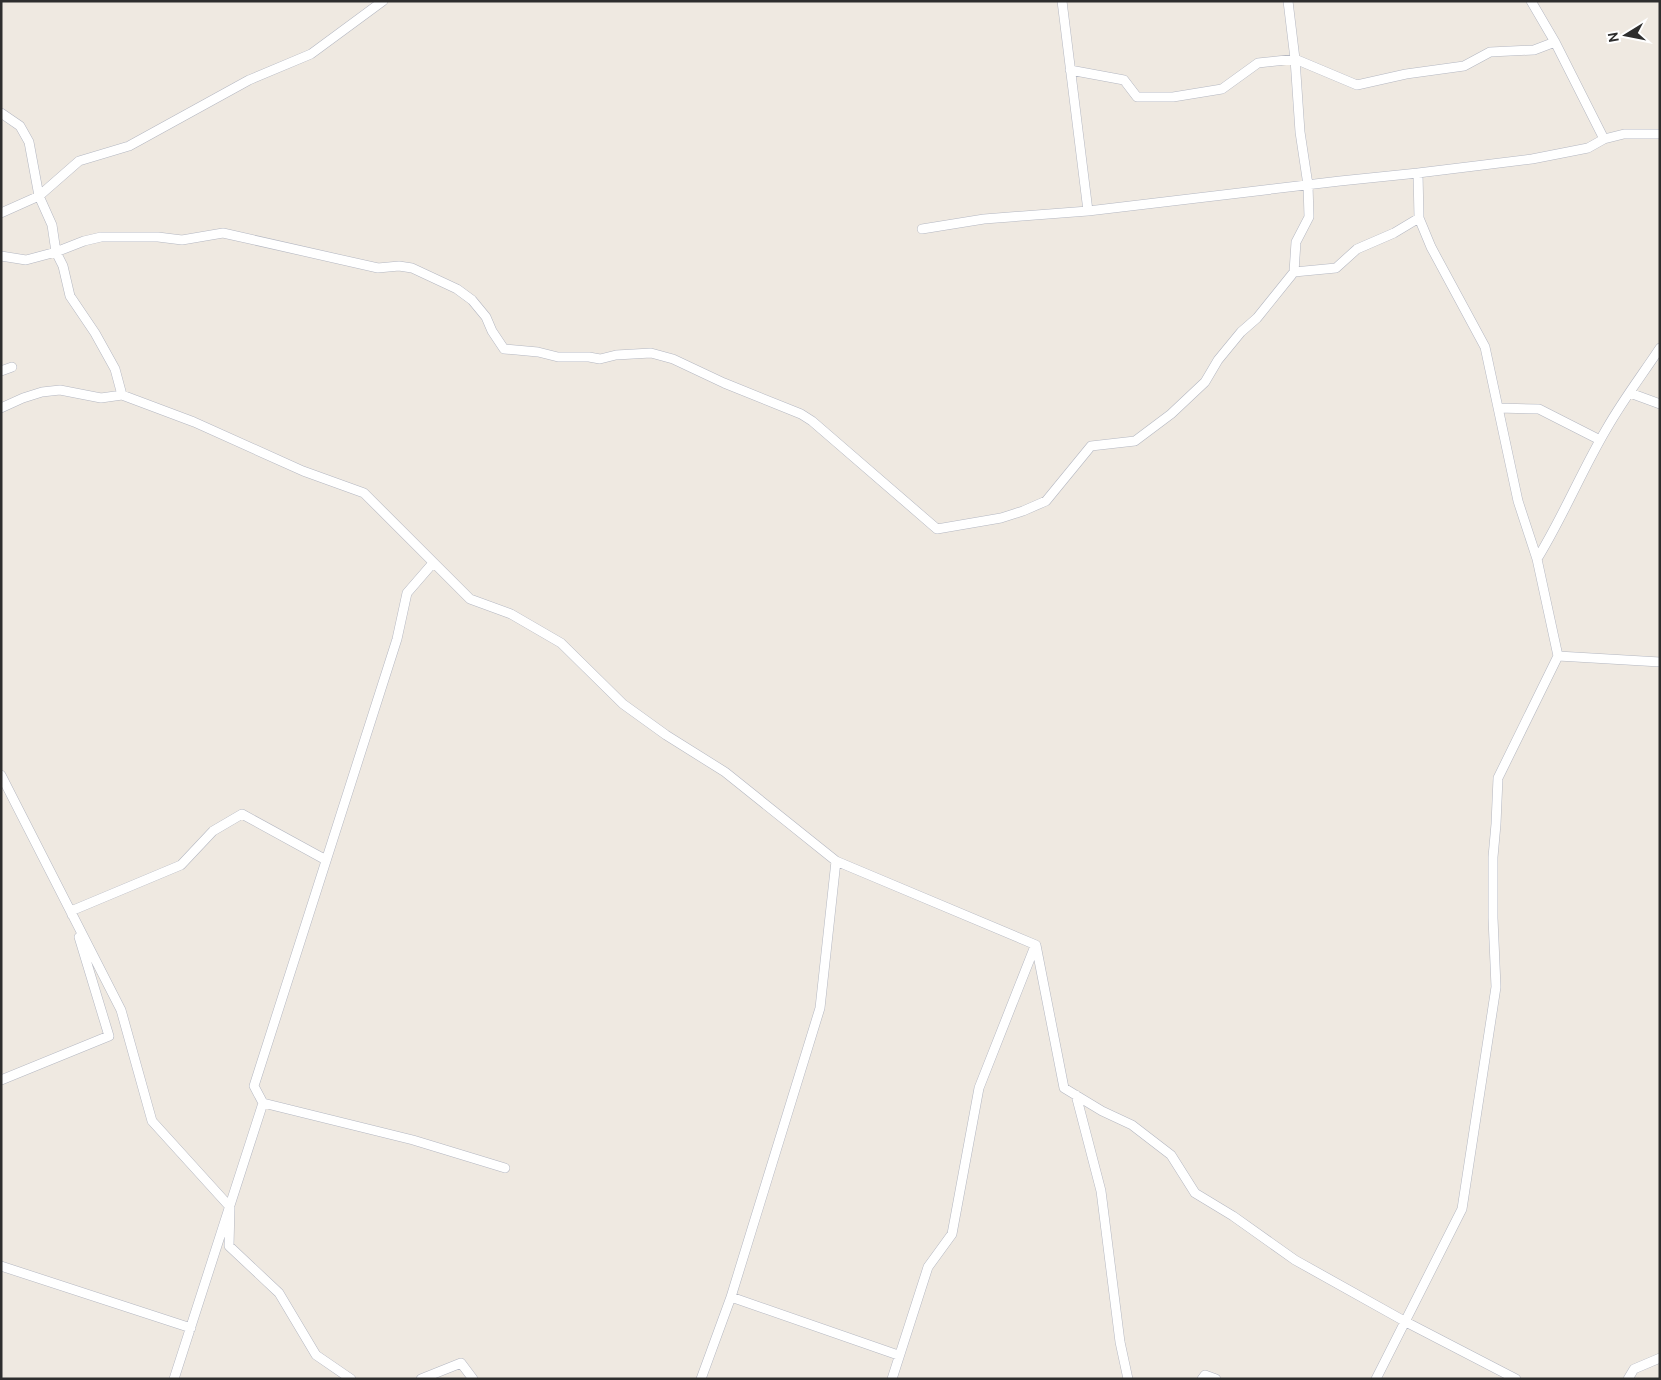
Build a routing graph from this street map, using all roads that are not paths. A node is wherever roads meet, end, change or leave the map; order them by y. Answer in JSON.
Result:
{"nodes":[{"id":1,"x":383,"y":1,"type":"edge"},
{"id":2,"x":1062,"y":1,"type":"edge"},
{"id":3,"x":1288,"y":1,"type":"edge"},
{"id":4,"x":1531,"y":1,"type":"edge"},
{"id":5,"x":1555,"y":42,"type":"junction"},
{"id":6,"x":1296,"y":59,"type":"junction"},
{"id":7,"x":1070,"y":70,"type":"junction"},
{"id":8,"x":1,"y":113,"type":"edge"},
{"id":9,"x":1660,"y":134,"type":"edge"},
{"id":10,"x":1604,"y":139,"type":"junction"},
{"id":11,"x":1418,"y":173,"type":"junction"},
{"id":12,"x":1308,"y":185,"type":"junction"},
{"id":13,"x":39,"y":196,"type":"junction"},
{"id":14,"x":1088,"y":211,"type":"junction"},
{"id":15,"x":1,"y":213,"type":"edge"},
{"id":16,"x":1419,"y":218,"type":"junction"},
{"id":17,"x":922,"y":229,"type":"dead end"},
{"id":18,"x":56,"y":252,"type":"junction"},
{"id":19,"x":1,"y":256,"type":"edge"},
{"id":20,"x":1294,"y":272,"type":"junction"},
{"id":21,"x":1660,"y":348,"type":"edge"},
{"id":22,"x":12,"y":367,"type":"dead end"},
{"id":23,"x":1,"y":371,"type":"edge"},
{"id":24,"x":1630,"y":393,"type":"junction"},
{"id":25,"x":122,"y":395,"type":"junction"},
{"id":26,"x":1660,"y":404,"type":"edge"},
{"id":27,"x":1,"y":408,"type":"edge"},
{"id":28,"x":1498,"y":408,"type":"junction"},
{"id":29,"x":1600,"y":440,"type":"junction"},
{"id":30,"x":1537,"y":559,"type":"junction"},
{"id":31,"x":433,"y":562,"type":"junction"},
{"id":32,"x":1558,"y":656,"type":"junction"},
{"id":33,"x":1660,"y":662,"type":"edge"},
{"id":34,"x":1,"y":775,"type":"edge"},
{"id":35,"x":326,"y":860,"type":"junction"},
{"id":36,"x":836,"y":861,"type":"junction"},
{"id":37,"x":71,"y":911,"type":"junction"},
{"id":38,"x":1036,"y":945,"type":"junction"},
{"id":39,"x":1,"y":1080,"type":"edge"},
{"id":40,"x":1076,"y":1095,"type":"junction"},
{"id":41,"x":263,"y":1103,"type":"junction"},
{"id":42,"x":505,"y":1168,"type":"dead end"},
{"id":43,"x":230,"y":1207,"type":"junction"},
{"id":44,"x":1,"y":1266,"type":"edge"},
{"id":45,"x":731,"y":1297,"type":"junction"},
{"id":46,"x":1406,"y":1322,"type":"junction"},
{"id":47,"x":191,"y":1328,"type":"junction"},
{"id":48,"x":898,"y":1355,"type":"junction"},
{"id":49,"x":1660,"y":1358,"type":"edge"},
{"id":50,"x":174,"y":1379,"type":"edge"},
{"id":51,"x":351,"y":1379,"type":"edge"},
{"id":52,"x":421,"y":1379,"type":"edge"},
{"id":53,"x":473,"y":1379,"type":"edge"},
{"id":54,"x":701,"y":1379,"type":"edge"},
{"id":55,"x":892,"y":1379,"type":"edge"},
{"id":56,"x":1128,"y":1379,"type":"edge"},
{"id":57,"x":1202,"y":1379,"type":"edge"},
{"id":58,"x":1216,"y":1379,"type":"edge"},
{"id":59,"x":1376,"y":1379,"type":"edge"},
{"id":60,"x":1516,"y":1379,"type":"edge"},
{"id":61,"x":1628,"y":1379,"type":"edge"}],
"edges":[{"from":1,"to":13,"type":"street"},
{"from":2,"to":7,"type":"street"},
{"from":3,"to":6,"type":"street"},
{"from":4,"to":5,"type":"street"},
{"from":5,"to":6,"type":"street"},
{"from":5,"to":10,"type":"street"},
{"from":6,"to":7,"type":"street"},
{"from":6,"to":12,"type":"street"},
{"from":7,"to":14,"type":"street"},
{"from":8,"to":13,"type":"street"},
{"from":9,"to":10,"type":"street"},
{"from":10,"to":11,"type":"street"},
{"from":11,"to":12,"type":"street"},
{"from":11,"to":16,"type":"street"},
{"from":12,"to":14,"type":"street"},
{"from":12,"to":20,"type":"street"},
{"from":13,"to":15,"type":"street"},
{"from":13,"to":18,"type":"street"},
{"from":14,"to":17,"type":"street"},
{"from":16,"to":20,"type":"street"},
{"from":16,"to":28,"type":"street"},
{"from":18,"to":19,"type":"street"},
{"from":18,"to":20,"type":"street"},
{"from":18,"to":25,"type":"street"},
{"from":21,"to":24,"type":"street"},
{"from":22,"to":23,"type":"street"},
{"from":24,"to":26,"type":"street"},
{"from":24,"to":29,"type":"street"},
{"from":25,"to":27,"type":"street"},
{"from":25,"to":31,"type":"street"},
{"from":28,"to":29,"type":"street"},
{"from":28,"to":30,"type":"street"},
{"from":29,"to":30,"type":"street"},
{"from":30,"to":32,"type":"street"},
{"from":31,"to":35,"type":"street"},
{"from":31,"to":36,"type":"street"},
{"from":32,"to":33,"type":"street"},
{"from":32,"to":46,"type":"street"},
{"from":34,"to":37,"type":"street"},
{"from":35,"to":37,"type":"street"},
{"from":35,"to":41,"type":"street"},
{"from":36,"to":38,"type":"street"},
{"from":36,"to":45,"type":"street"},
{"from":37,"to":39,"type":"street"},
{"from":37,"to":43,"type":"street"},
{"from":38,"to":40,"type":"street"},
{"from":38,"to":48,"type":"street"},
{"from":40,"to":46,"type":"street"},
{"from":40,"to":56,"type":"street"},
{"from":41,"to":42,"type":"street"},
{"from":41,"to":43,"type":"street"},
{"from":43,"to":47,"type":"street"},
{"from":43,"to":51,"type":"street"},
{"from":44,"to":47,"type":"street"},
{"from":45,"to":48,"type":"street"},
{"from":45,"to":54,"type":"street"},
{"from":46,"to":59,"type":"street"},
{"from":46,"to":60,"type":"street"},
{"from":47,"to":50,"type":"street"},
{"from":48,"to":55,"type":"street"},
{"from":49,"to":61,"type":"street"},
{"from":52,"to":53,"type":"street"},
{"from":57,"to":58,"type":"street"}]}
